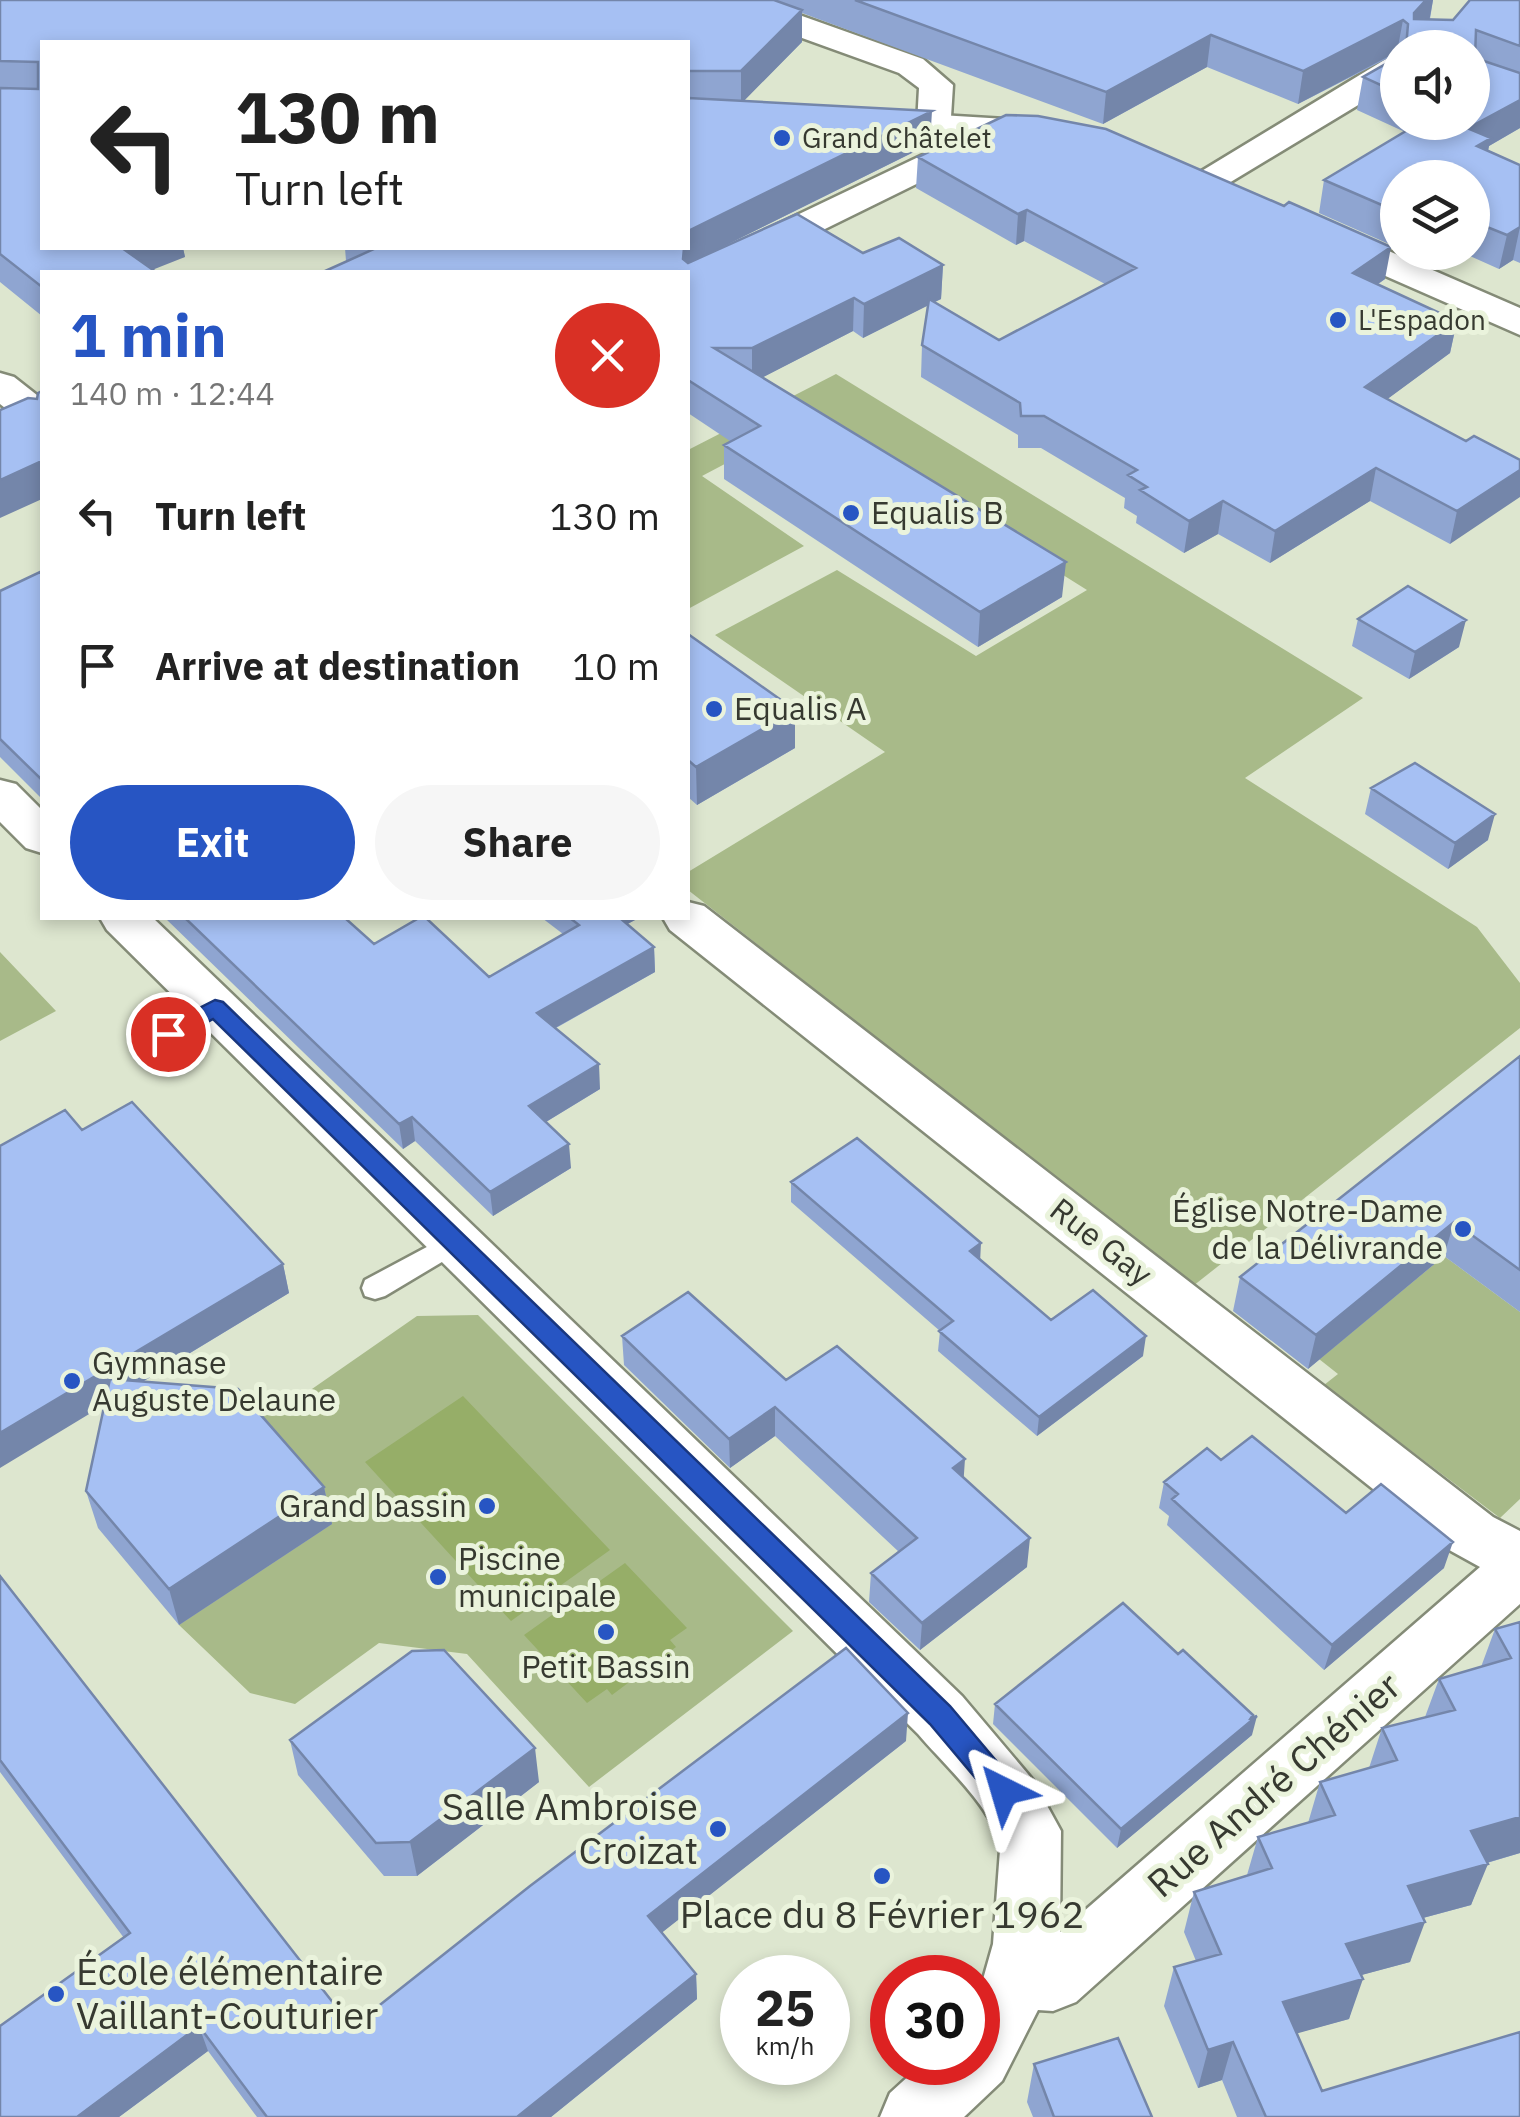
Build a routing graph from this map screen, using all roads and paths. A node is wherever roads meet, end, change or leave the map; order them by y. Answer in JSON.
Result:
{"nodes":[{"id":1,"x":728,"y":0,"type":"edge"},
{"id":2,"x":839,"y":0,"type":"edge"},
{"id":3,"x":792,"y":24,"type":"junction"},
{"id":4,"x":1380,"y":75,"type":"edge"},
{"id":5,"x":819,"y":120,"type":"edge"},
{"id":6,"x":947,"y":124,"type":"junction"},
{"id":7,"x":1086,"y":137,"type":"edge"},
{"id":8,"x":1190,"y":174,"type":"joint"},
{"id":9,"x":690,"y":281,"type":"edge"},
{"id":10,"x":1520,"y":323,"type":"edge"},
{"id":11,"x":0,"y":384,"type":"edge"},
{"id":12,"x":40,"y":416,"type":"edge"},
{"id":13,"x":0,"y":796,"type":"edge"},
{"id":14,"x":40,"y":836,"type":"edge"},
{"id":15,"x":126,"y":920,"type":"edge"},
{"id":16,"x":690,"y":920,"type":"edge"},
{"id":17,"x":215,"y":1008,"type":"junction"},
{"id":18,"x":144,"y":1047,"type":"dead end"},
{"id":19,"x":452,"y":1243,"type":"junction"},
{"id":20,"x":375,"y":1288,"type":"dead end"},
{"id":21,"x":1520,"y":1559,"type":"edge"},
{"id":22,"x":1520,"y":1568,"type":"edge"},
{"id":23,"x":1020,"y":1977,"type":"junction"},
{"id":24,"x":1000,"y":2025,"type":"edge"},
{"id":25,"x":949,"y":2085,"type":"edge"},
{"id":26,"x":914,"y":2117,"type":"edge"}],
"edges":[{"from":1,"to":3,"type":"street"},
{"from":2,"to":3,"type":"street"},
{"from":3,"to":6,"type":"street"},
{"from":4,"to":8,"type":"street"},
{"from":5,"to":6,"type":"street"},
{"from":6,"to":7,"type":"street"},
{"from":6,"to":9,"type":"street"},
{"from":8,"to":10,"type":"street"},
{"from":11,"to":12,"type":"street"},
{"from":13,"to":14,"type":"street"},
{"from":15,"to":17,"type":"street"},
{"from":16,"to":21,"type":"street","name":"Rue Gay"},
{"from":17,"to":18,"type":"lane"},
{"from":17,"to":19,"type":"street"},
{"from":19,"to":20,"type":"lane"},
{"from":19,"to":23,"type":"street"},
{"from":22,"to":23,"type":"street","name":"Rue André Chénier"},
{"from":23,"to":24,"type":"street"},
{"from":25,"to":26,"type":"street"}]}
